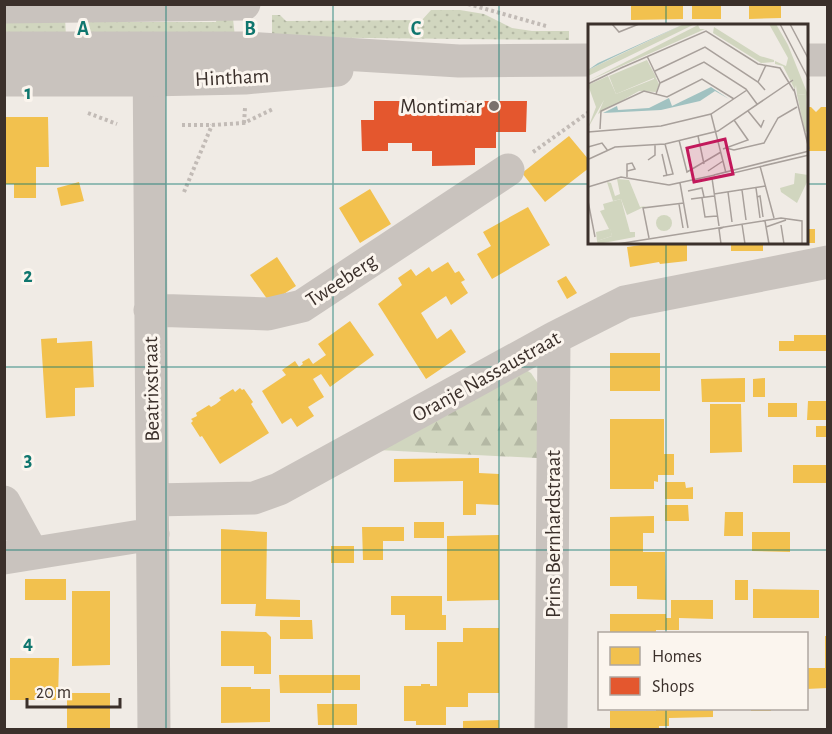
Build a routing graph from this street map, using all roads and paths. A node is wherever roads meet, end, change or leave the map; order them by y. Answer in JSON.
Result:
{"nodes":[{"id":1,"x":244,"y":4,"type":"edge"},
{"id":2,"x":468,"y":4,"type":"edge"},
{"id":3,"x":4,"y":7,"type":"edge"},
{"id":4,"x":555,"y":26,"type":"dead end"},
{"id":5,"x":4,"y":48,"type":"edge"},
{"id":6,"x":588,"y":60,"type":"edge"},
{"id":7,"x":808,"y":60,"type":"edge"},
{"id":8,"x":828,"y":60,"type":"edge"},
{"id":9,"x":148,"y":65,"type":"junction"},
{"id":10,"x":4,"y":80,"type":"edge"},
{"id":11,"x":588,"y":113,"type":"edge"},
{"id":12,"x":508,"y":170,"type":"joint"},
{"id":13,"x":828,"y":262,"type":"edge"},
{"id":14,"x":150,"y":310,"type":"junction"},
{"id":15,"x":554,"y":338,"type":"junction"},
{"id":16,"x":153,"y":500,"type":"junction"},
{"id":17,"x":4,"y":502,"type":"edge"},
{"id":18,"x":153,"y":534,"type":"junction"},
{"id":19,"x":18,"y":555,"type":"edge"},
{"id":20,"x":154,"y":729,"type":"edge"},
{"id":21,"x":551,"y":729,"type":"edge"}],
"edges":[{"from":1,"to":3,"type":"street"},
{"from":2,"to":4,"type":"path"},
{"from":5,"to":9,"type":"street","name":"Hintham"},
{"from":6,"to":9,"type":"street","name":"Hintham"},
{"from":7,"to":8,"type":"street"},
{"from":9,"to":10,"type":"street","name":"Hintham"},
{"from":9,"to":14,"type":"street","name":"Beatrixstraat"},
{"from":11,"to":12,"type":"path"},
{"from":12,"to":14,"type":"street","name":"Tweeberg"},
{"from":13,"to":15,"type":"street","name":"Oranje Nassaustraat"},
{"from":14,"to":16,"type":"street","name":"Beatrixstraat"},
{"from":15,"to":16,"type":"street","name":"Oranje Nassaustraat"},
{"from":15,"to":21,"type":"street","name":"Prins Bernhardstraat"},
{"from":16,"to":18,"type":"street","name":"Beatrixstraat"},
{"from":17,"to":19,"type":"street"},
{"from":18,"to":19,"type":"street"},
{"from":18,"to":20,"type":"street","name":"Beatrixstraat"}]}
